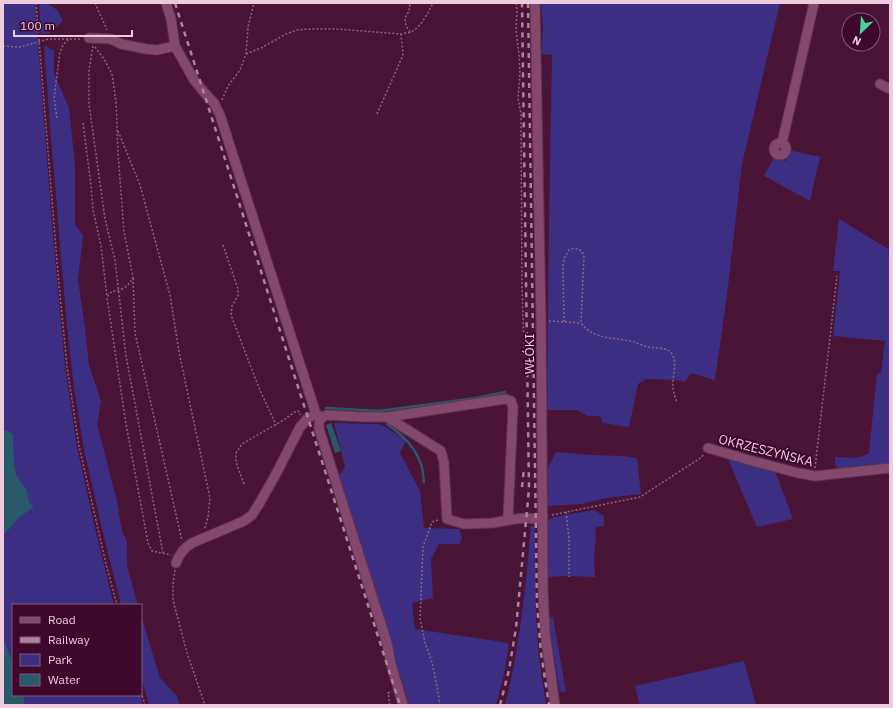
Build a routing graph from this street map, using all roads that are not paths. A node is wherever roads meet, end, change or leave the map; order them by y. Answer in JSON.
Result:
{"nodes":[{"id":1,"x":166,"y":3,"type":"edge"},
{"id":2,"x":535,"y":3,"type":"edge"},
{"id":3,"x":814,"y":3,"type":"edge"},
{"id":4,"x":89,"y":38,"type":"road end"},
{"id":5,"x":175,"y":46,"type":"junction"},
{"id":6,"x":880,"y":84,"type":"dead end"},
{"id":7,"x":890,"y":89,"type":"edge"},
{"id":8,"x":782,"y":143,"type":"dead end"},
{"id":9,"x":319,"y":416,"type":"junction"},
{"id":10,"x":387,"y":417,"type":"junction"},
{"id":11,"x":708,"y":448,"type":"road end"},
{"id":12,"x":890,"y":468,"type":"edge"},
{"id":13,"x":543,"y":516,"type":"junction"},
{"id":14,"x":508,"y":519,"type":"junction"},
{"id":15,"x":177,"y":560,"type":"road end"},
{"id":16,"x":403,"y":705,"type":"edge"},
{"id":17,"x":555,"y":705,"type":"edge"}],
"edges":[{"from":1,"to":5,"type":"street"},
{"from":2,"to":13,"type":"street","name":"WŁÓKI"},
{"from":3,"to":8,"type":"street"},
{"from":4,"to":5,"type":"street"},
{"from":5,"to":9,"type":"street"},
{"from":6,"to":7,"type":"street"},
{"from":9,"to":10,"type":"street"},
{"from":9,"to":15,"type":"street"},
{"from":9,"to":16,"type":"street"},
{"from":10,"to":14,"type":"street"},
{"from":10,"to":14,"type":"street"},
{"from":11,"to":12,"type":"street","name":"OKRZESZYŃSKA"},
{"from":13,"to":14,"type":"street"},
{"from":13,"to":17,"type":"street","name":"WŁÓKI"}]}
